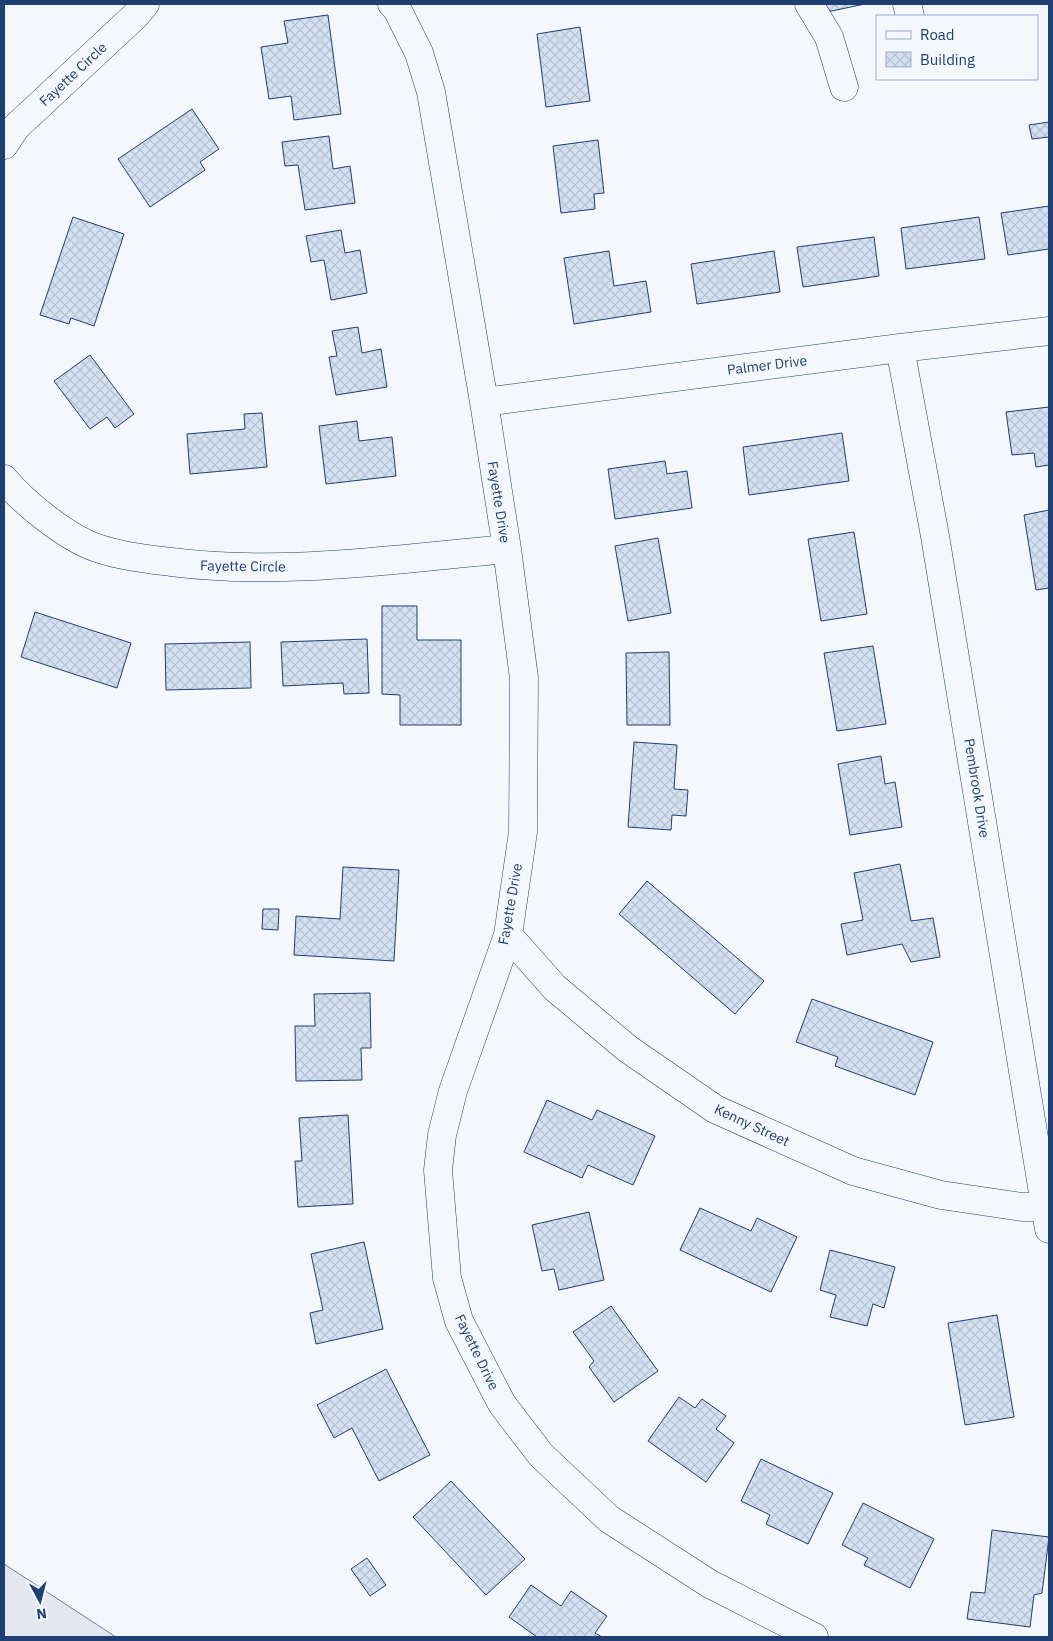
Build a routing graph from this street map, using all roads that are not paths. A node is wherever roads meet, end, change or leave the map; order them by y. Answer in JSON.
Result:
{"nodes":[{"id":1,"x":145,"y":4,"type":"edge"},
{"id":2,"x":392,"y":4,"type":"edge"},
{"id":3,"x":809,"y":4,"type":"edge"},
{"id":4,"x":844,"y":87,"type":"dead end"},
{"id":5,"x":4,"y":145,"type":"edge"},
{"id":6,"x":1049,"y":331,"type":"edge"},
{"id":7,"x":900,"y":348,"type":"junction"},
{"id":8,"x":484,"y":402,"type":"junction"},
{"id":9,"x":4,"y":479,"type":"edge"},
{"id":10,"x":507,"y":549,"type":"junction"},
{"id":11,"x":508,"y":935,"type":"junction"},
{"id":12,"x":1048,"y":1214,"type":"edge"},
{"id":13,"x":814,"y":1637,"type":"edge"}],
"edges":[{"from":1,"to":5,"type":"street","name":"Fayette Circle"},
{"from":2,"to":8,"type":"street","name":"Fayette Drive"},
{"from":3,"to":4,"type":"street"},
{"from":6,"to":7,"type":"street","name":"Palmer Drive"},
{"from":7,"to":8,"type":"street","name":"Palmer Drive"},
{"from":7,"to":12,"type":"street","name":"Pembrook Drive"},
{"from":8,"to":10,"type":"street","name":"Fayette Drive"},
{"from":9,"to":10,"type":"street","name":"Fayette Circle"},
{"from":10,"to":11,"type":"street","name":"Fayette Drive"},
{"from":11,"to":12,"type":"street","name":"Kenny Street"},
{"from":11,"to":13,"type":"street","name":"Fayette Drive"}]}
